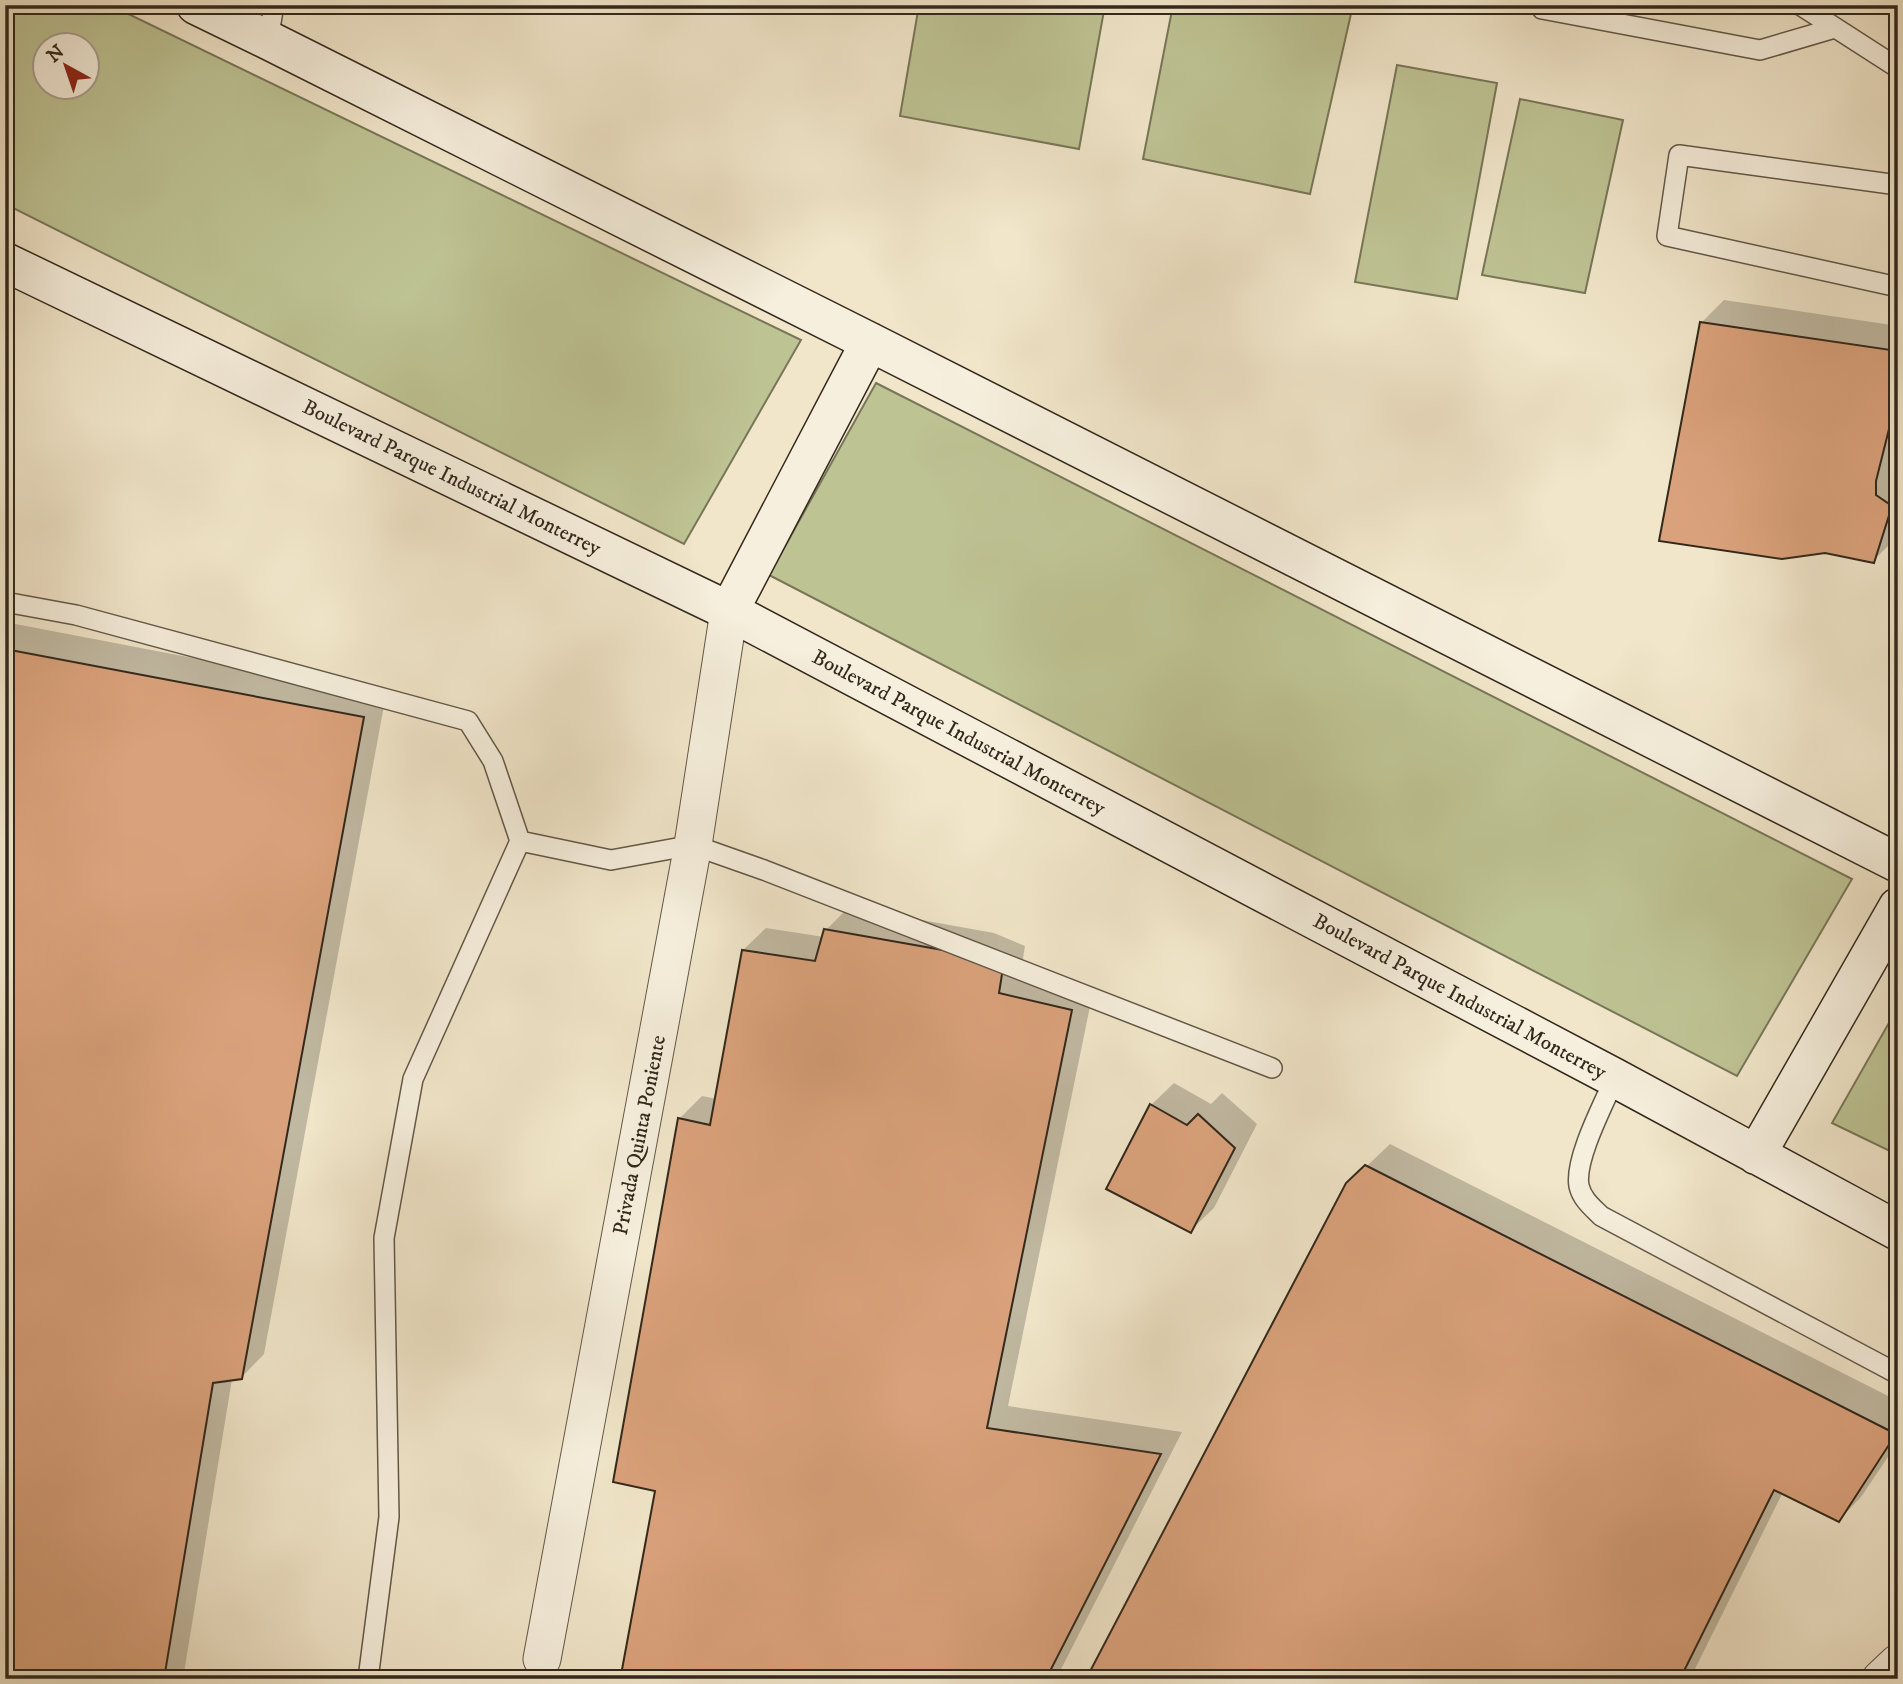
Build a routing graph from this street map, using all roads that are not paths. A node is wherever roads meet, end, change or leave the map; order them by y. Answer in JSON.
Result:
{"nodes":[{"id":1,"x":196,"y":5,"type":"edge"},
{"id":2,"x":1542,"y":5,"type":"edge"},
{"id":3,"x":1800,"y":5,"type":"edge"},
{"id":4,"x":271,"y":23,"type":"edge"},
{"id":5,"x":1835,"y":27,"type":"junction"},
{"id":6,"x":1898,"y":68,"type":"edge"},
{"id":7,"x":1898,"y":185,"type":"edge"},
{"id":8,"x":5,"y":262,"type":"edge"},
{"id":9,"x":1898,"y":287,"type":"edge"},
{"id":10,"x":870,"y":342,"type":"junction"},
{"id":11,"x":5,"y":602,"type":"edge"},
{"id":12,"x":729,"y":611,"type":"junction"},
{"id":13,"x":520,"y":841,"type":"junction"},
{"id":14,"x":693,"y":845,"type":"junction"},
{"id":15,"x":1898,"y":863,"type":"edge"},
{"id":16,"x":1898,"y":907,"type":"edge"},
{"id":17,"x":1272,"y":1069,"type":"dead end"},
{"id":18,"x":1615,"y":1077,"type":"junction"},
{"id":19,"x":1756,"y":1155,"type":"junction"},
{"id":20,"x":1898,"y":1231,"type":"edge"},
{"id":21,"x":1898,"y":1374,"type":"edge"},
{"id":22,"x":542,"y":1659,"type":"dead end"},
{"id":23,"x":1898,"y":1663,"type":"edge"},
{"id":24,"x":368,"y":1679,"type":"edge"},
{"id":25,"x":1881,"y":1679,"type":"edge"}],
"edges":[{"from":1,"to":4,"type":"street"},
{"from":2,"to":5,"type":"lane"},
{"from":3,"to":5,"type":"lane"},
{"from":4,"to":10,"type":"street"},
{"from":5,"to":6,"type":"lane"},
{"from":7,"to":9,"type":"lane"},
{"from":8,"to":12,"type":"street","name":"Boulevard Parque Industrial Monterrey"},
{"from":10,"to":12,"type":"street"},
{"from":10,"to":15,"type":"street"},
{"from":11,"to":13,"type":"lane"},
{"from":12,"to":14,"type":"street","name":"Privada Quinta Poniente"},
{"from":12,"to":18,"type":"street","name":"Boulevard Parque Industrial Monterrey"},
{"from":13,"to":14,"type":"lane"},
{"from":13,"to":24,"type":"lane"},
{"from":14,"to":17,"type":"lane"},
{"from":14,"to":22,"type":"street","name":"Privada Quinta Poniente"},
{"from":16,"to":19,"type":"street"},
{"from":18,"to":19,"type":"street","name":"Boulevard Parque Industrial Monterrey"},
{"from":18,"to":21,"type":"lane"},
{"from":19,"to":20,"type":"street","name":"Boulevard Parque Industrial Monterrey"},
{"from":23,"to":25,"type":"street"}]}
